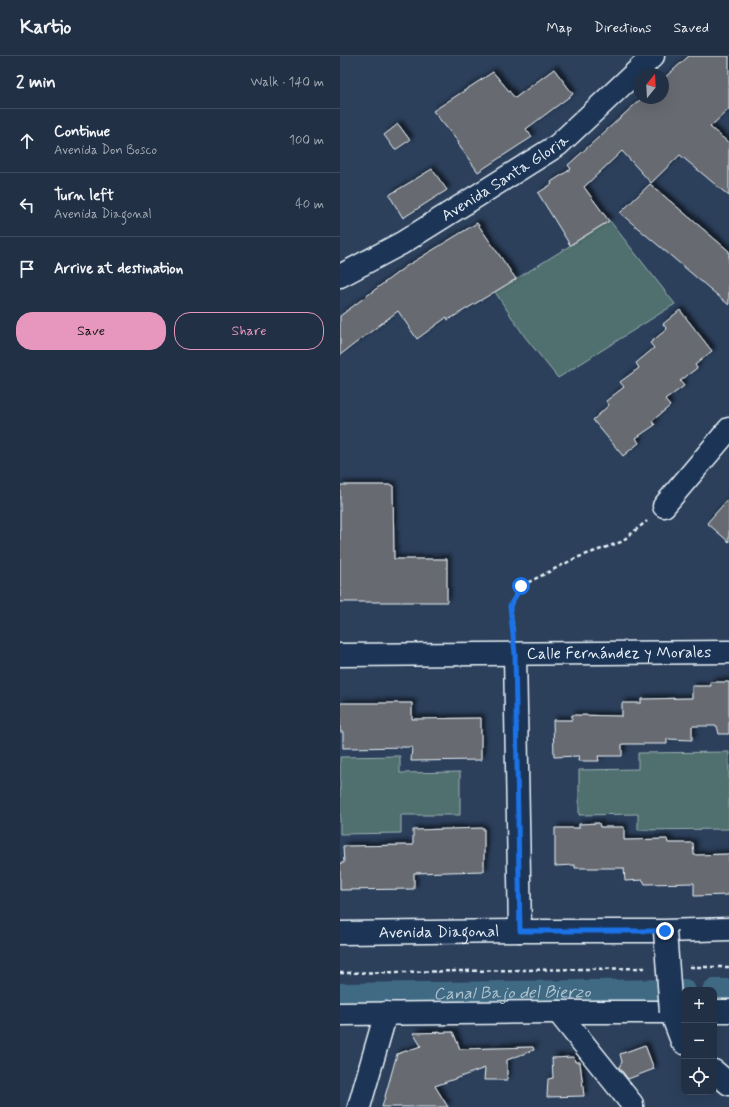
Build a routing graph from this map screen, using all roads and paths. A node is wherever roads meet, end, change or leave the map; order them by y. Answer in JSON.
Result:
{"nodes":[{"id":1,"x":653,"y":56,"type":"edge"},
{"id":2,"x":340,"y":276,"type":"edge"},
{"id":3,"x":729,"y":429,"type":"edge"},
{"id":4,"x":664,"y":506,"type":"joint"},
{"id":5,"x":729,"y":652,"type":"edge"},
{"id":6,"x":515,"y":654,"type":"junction"},
{"id":7,"x":340,"y":655,"type":"edge"},
{"id":8,"x":729,"y":929,"type":"edge"},
{"id":9,"x":520,"y":931,"type":"junction"},
{"id":10,"x":665,"y":931,"type":"junction"},
{"id":11,"x":340,"y":933,"type":"edge"},
{"id":12,"x":729,"y":967,"type":"edge"},
{"id":13,"x":646,"y":968,"type":"dead end"},
{"id":14,"x":683,"y":968,"type":"dead end"},
{"id":15,"x":340,"y":973,"type":"edge"},
{"id":16,"x":717,"y":1011,"type":"edge"},
{"id":17,"x":729,"y":1011,"type":"edge"},
{"id":18,"x":558,"y":1012,"type":"junction"},
{"id":19,"x":677,"y":1012,"type":"edge"},
{"id":20,"x":386,"y":1013,"type":"junction"},
{"id":21,"x":340,"y":1014,"type":"edge"},
{"id":22,"x":681,"y":1035,"type":"edge"},
{"id":23,"x":717,"y":1073,"type":"edge"},
{"id":24,"x":729,"y":1084,"type":"edge"},
{"id":25,"x":359,"y":1107,"type":"edge"},
{"id":26,"x":632,"y":1107,"type":"edge"}],
"edges":[{"from":1,"to":2,"type":"street","name":"Avenida Santa Gloria"},
{"from":3,"to":4,"type":"street"},
{"from":4,"to":6,"type":"path"},
{"from":5,"to":6,"type":"street","name":"Calle Fernández y Morales"},
{"from":6,"to":7,"type":"street","name":"Calle Fernández y Morales"},
{"from":6,"to":9,"type":"street"},
{"from":8,"to":10,"type":"street","name":"Avenida Diagonal"},
{"from":9,"to":10,"type":"street","name":"Avenida Diagonal"},
{"from":9,"to":11,"type":"street","name":"Avenida Diagonal"},
{"from":10,"to":19,"type":"street","bridge":true},
{"from":12,"to":14,"type":"path"},
{"from":13,"to":15,"type":"path"},
{"from":16,"to":17,"type":"street"},
{"from":18,"to":19,"type":"street"},
{"from":18,"to":20,"type":"street"},
{"from":18,"to":26,"type":"street"},
{"from":19,"to":22,"type":"street"},
{"from":20,"to":21,"type":"street"},
{"from":20,"to":25,"type":"street"},
{"from":23,"to":24,"type":"street"}]}
